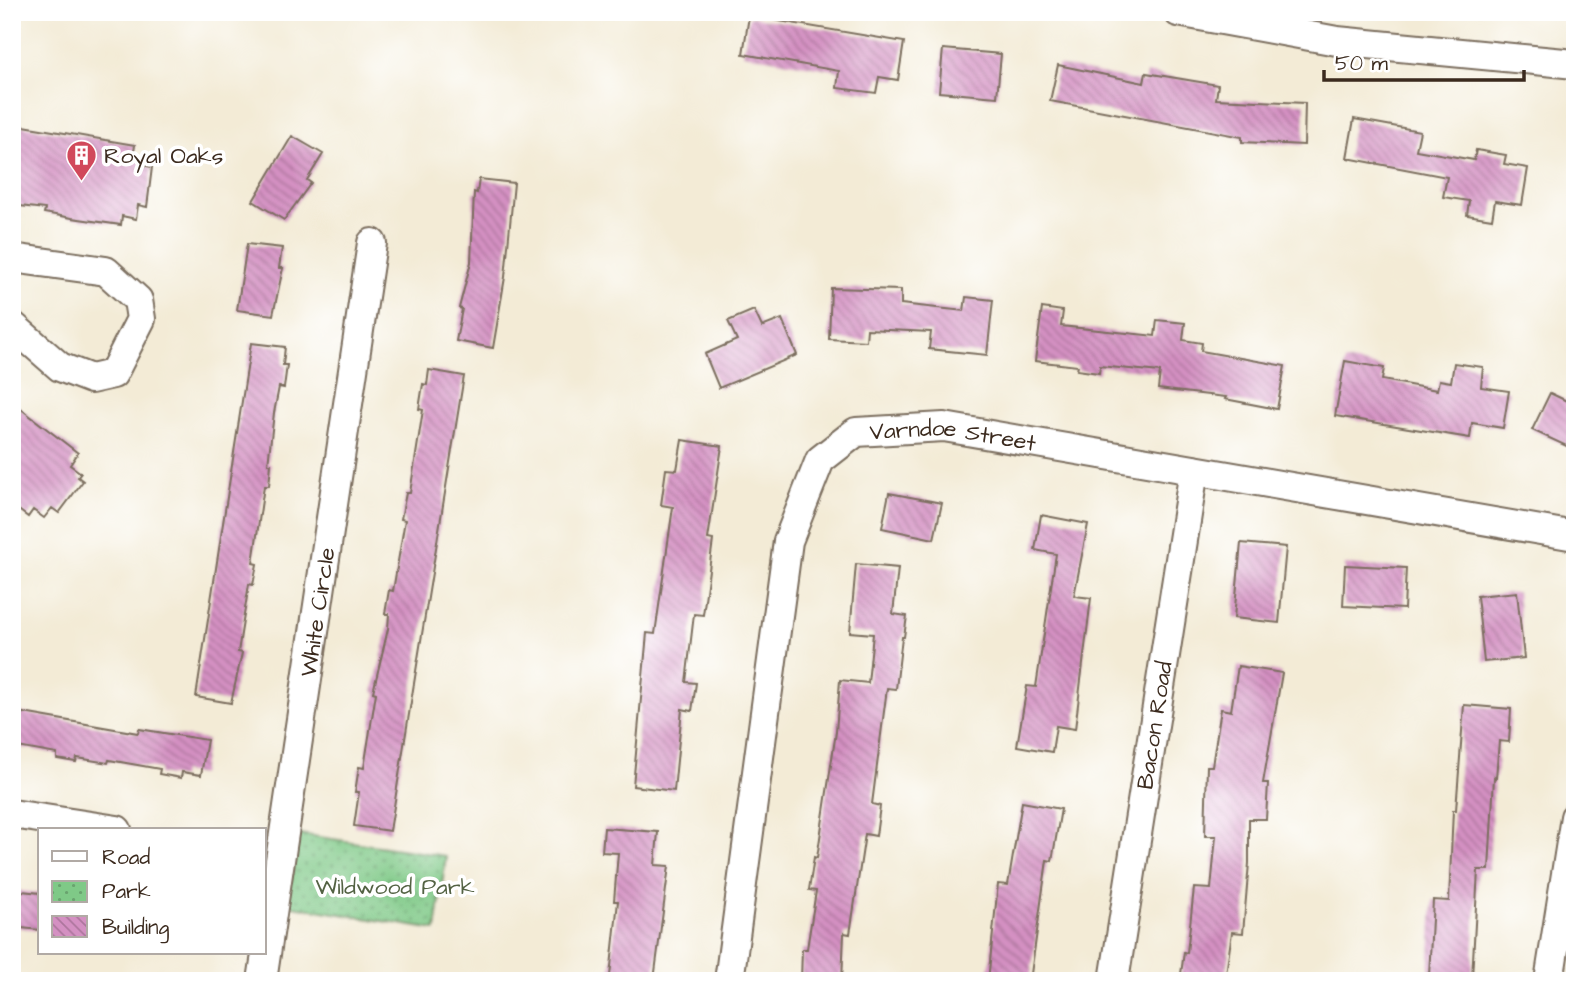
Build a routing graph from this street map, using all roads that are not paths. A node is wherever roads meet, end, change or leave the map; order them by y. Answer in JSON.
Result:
{"nodes":[{"id":1,"x":1178,"y":12,"type":"edge"},
{"id":2,"x":1575,"y":64,"type":"edge"},
{"id":3,"x":372,"y":243,"type":"dead end"},
{"id":4,"x":12,"y":258,"type":"edge"},
{"id":5,"x":12,"y":325,"type":"edge"},
{"id":6,"x":1194,"y":470,"type":"junction"},
{"id":7,"x":1575,"y":536,"type":"edge"},
{"id":8,"x":12,"y":814,"type":"edge"},
{"id":9,"x":1575,"y":817,"type":"edge"},
{"id":10,"x":104,"y":828,"type":"edge"},
{"id":11,"x":272,"y":854,"type":"edge"},
{"id":12,"x":266,"y":930,"type":"edge"},
{"id":13,"x":264,"y":954,"type":"edge"},
{"id":14,"x":262,"y":981,"type":"edge"},
{"id":15,"x":729,"y":981,"type":"edge"},
{"id":16,"x":1114,"y":981,"type":"edge"},
{"id":17,"x":1549,"y":981,"type":"edge"}],
"edges":[{"from":1,"to":2,"type":"street"},
{"from":3,"to":11,"type":"street","name":"White Circle"},
{"from":4,"to":5,"type":"street"},
{"from":6,"to":7,"type":"street","name":"Varndoe Street"},
{"from":6,"to":15,"type":"street","name":"Varndoe Street"},
{"from":6,"to":16,"type":"street","name":"Bacon Road"},
{"from":8,"to":10,"type":"street"},
{"from":9,"to":17,"type":"street"},
{"from":11,"to":12,"type":"street","name":"White Circle"},
{"from":13,"to":14,"type":"street","name":"White Circle"}]}
